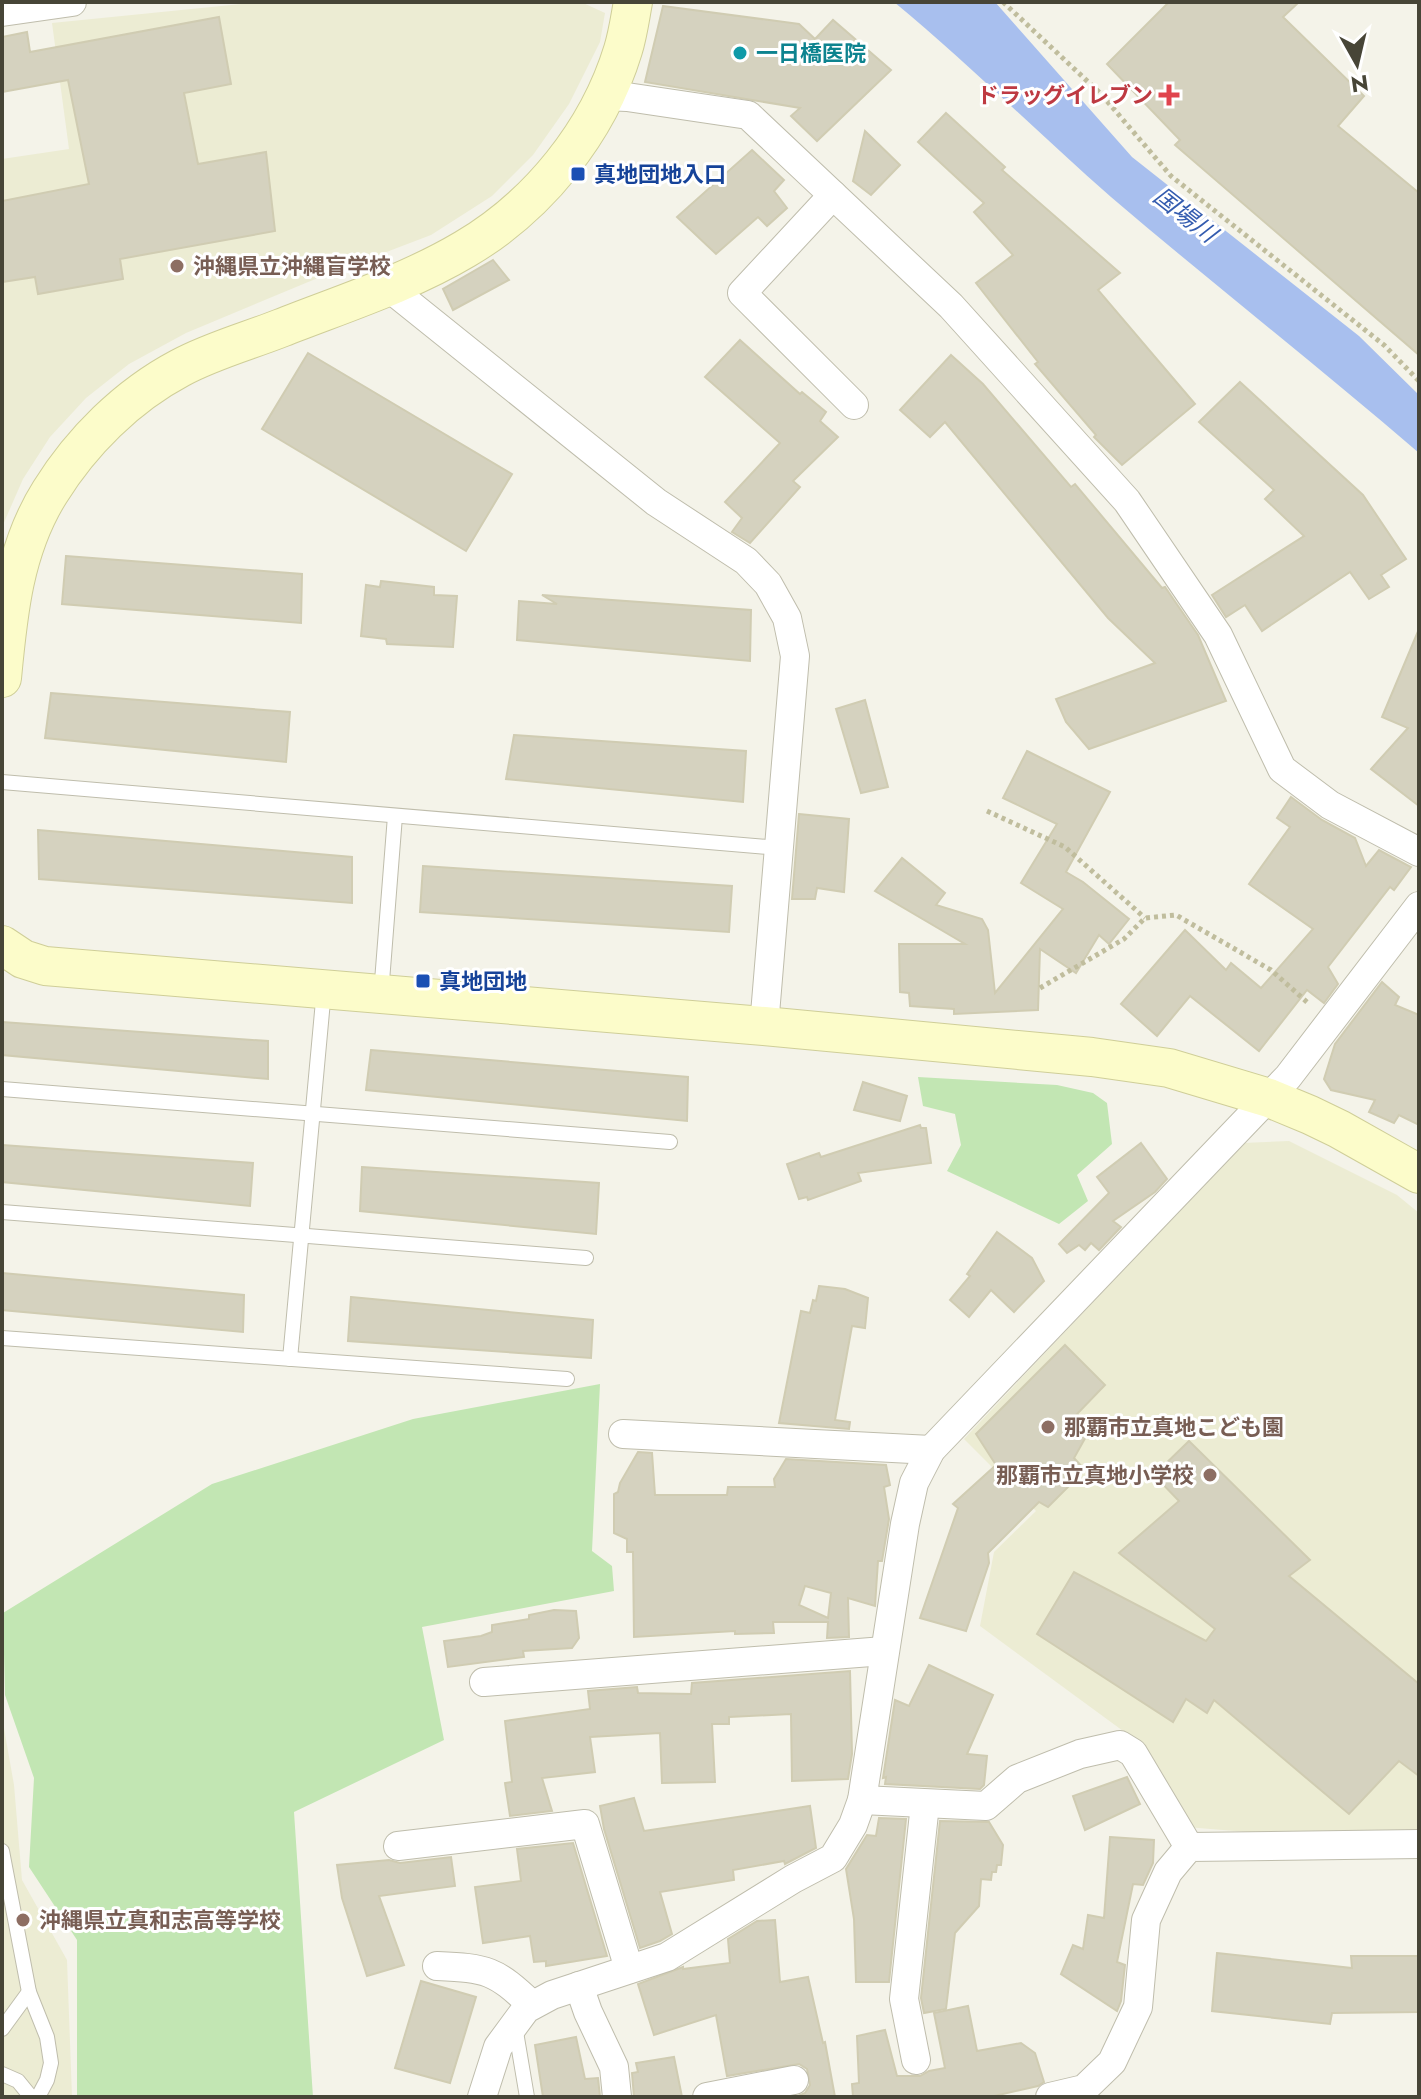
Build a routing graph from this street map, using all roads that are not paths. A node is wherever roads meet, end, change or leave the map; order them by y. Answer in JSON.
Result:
{"nodes":[{"id":1,"x":72,"y":2,"type":"edge"},
{"id":2,"x":633,"y":2,"type":"edge"},
{"id":3,"x":2,"y":12,"type":"edge"},
{"id":4,"x":605,"y":96,"type":"junction"},
{"id":5,"x":833,"y":195,"type":"junction"},
{"id":6,"x":387,"y":286,"type":"junction"},
{"id":7,"x":854,"y":405,"type":"dead end"},
{"id":8,"x":2,"y":678,"type":"edge"},
{"id":9,"x":2,"y":782,"type":"edge"},
{"id":10,"x":395,"y":816,"type":"junction"},
{"id":11,"x":779,"y":848,"type":"junction"},
{"id":12,"x":1419,"y":852,"type":"edge"},
{"id":13,"x":1419,"y":906,"type":"edge"},
{"id":14,"x":2,"y":945,"type":"edge"},
{"id":15,"x":324,"y":990,"type":"junction"},
{"id":16,"x":381,"y":995,"type":"junction"},
{"id":17,"x":764,"y":1026,"type":"junction"},
{"id":18,"x":2,"y":1089,"type":"edge"},
{"id":19,"x":1269,"y":1098,"type":"junction"},
{"id":20,"x":313,"y":1113,"type":"junction"},
{"id":21,"x":670,"y":1142,"type":"dead end"},
{"id":22,"x":1419,"y":1174,"type":"edge"},
{"id":23,"x":2,"y":1212,"type":"edge"},
{"id":24,"x":302,"y":1236,"type":"junction"},
{"id":25,"x":586,"y":1258,"type":"dead end"},
{"id":26,"x":2,"y":1338,"type":"edge"},
{"id":27,"x":290,"y":1359,"type":"junction"},
{"id":28,"x":567,"y":1379,"type":"dead end"},
{"id":29,"x":623,"y":1434,"type":"dead end"},
{"id":30,"x":931,"y":1450,"type":"junction"},
{"id":31,"x":884,"y":1651,"type":"junction"},
{"id":32,"x":484,"y":1682,"type":"dead end"},
{"id":33,"x":862,"y":1800,"type":"junction"},
{"id":34,"x":925,"y":1804,"type":"junction"},
{"id":35,"x":1419,"y":1844,"type":"edge"},
{"id":36,"x":398,"y":1846,"type":"dead end"},
{"id":37,"x":1189,"y":1847,"type":"junction"},
{"id":38,"x":2,"y":1851,"type":"edge"},
{"id":39,"x":5,"y":1883,"type":"edge"},
{"id":40,"x":437,"y":1966,"type":"dead end"},
{"id":41,"x":629,"y":1969,"type":"junction"},
{"id":42,"x":579,"y":1986,"type":"junction"},
{"id":43,"x":29,"y":1992,"type":"junction"},
{"id":44,"x":523,"y":2013,"type":"junction"},
{"id":45,"x":2,"y":2029,"type":"edge"},
{"id":46,"x":916,"y":2060,"type":"dead end"},
{"id":47,"x":2,"y":2074,"type":"edge"},
{"id":48,"x":794,"y":2080,"type":"dead end"},
{"id":49,"x":31,"y":2097,"type":"edge"},
{"id":50,"x":38,"y":2097,"type":"edge"},
{"id":51,"x":482,"y":2097,"type":"edge"},
{"id":52,"x":527,"y":2097,"type":"edge"},
{"id":53,"x":617,"y":2097,"type":"edge"},
{"id":54,"x":707,"y":2097,"type":"edge"},
{"id":55,"x":1050,"y":2097,"type":"edge"}],
"edges":[{"from":1,"to":3,"type":"street"},
{"from":2,"to":4,"type":"street"},
{"from":4,"to":5,"type":"street"},
{"from":4,"to":6,"type":"street"},
{"from":5,"to":7,"type":"street"},
{"from":5,"to":12,"type":"street"},
{"from":6,"to":8,"type":"street"},
{"from":6,"to":11,"type":"street"},
{"from":9,"to":10,"type":"lane"},
{"from":10,"to":11,"type":"lane"},
{"from":10,"to":16,"type":"lane"},
{"from":11,"to":17,"type":"street"},
{"from":13,"to":19,"type":"street"},
{"from":14,"to":15,"type":"street"},
{"from":15,"to":16,"type":"street"},
{"from":15,"to":20,"type":"lane"},
{"from":16,"to":17,"type":"street"},
{"from":17,"to":19,"type":"street"},
{"from":18,"to":20,"type":"lane"},
{"from":19,"to":22,"type":"street"},
{"from":19,"to":30,"type":"street"},
{"from":20,"to":21,"type":"lane"},
{"from":20,"to":24,"type":"lane"},
{"from":23,"to":24,"type":"lane"},
{"from":24,"to":25,"type":"lane"},
{"from":24,"to":27,"type":"lane"},
{"from":26,"to":27,"type":"lane"},
{"from":27,"to":28,"type":"lane"},
{"from":29,"to":30,"type":"street"},
{"from":30,"to":31,"type":"street"},
{"from":31,"to":32,"type":"street"},
{"from":31,"to":33,"type":"street"},
{"from":33,"to":34,"type":"street"},
{"from":33,"to":41,"type":"street"},
{"from":34,"to":37,"type":"street"},
{"from":34,"to":46,"type":"street"},
{"from":35,"to":37,"type":"street"},
{"from":36,"to":41,"type":"street"},
{"from":37,"to":55,"type":"street"},
{"from":38,"to":39,"type":"lane"},
{"from":39,"to":43,"type":"lane"},
{"from":40,"to":44,"type":"street"},
{"from":41,"to":42,"type":"street"},
{"from":42,"to":44,"type":"street"},
{"from":42,"to":53,"type":"street"},
{"from":43,"to":45,"type":"lane"},
{"from":43,"to":50,"type":"lane"},
{"from":44,"to":51,"type":"street"},
{"from":44,"to":52,"type":"lane"},
{"from":47,"to":49,"type":"lane"},
{"from":48,"to":54,"type":"street"}]}
